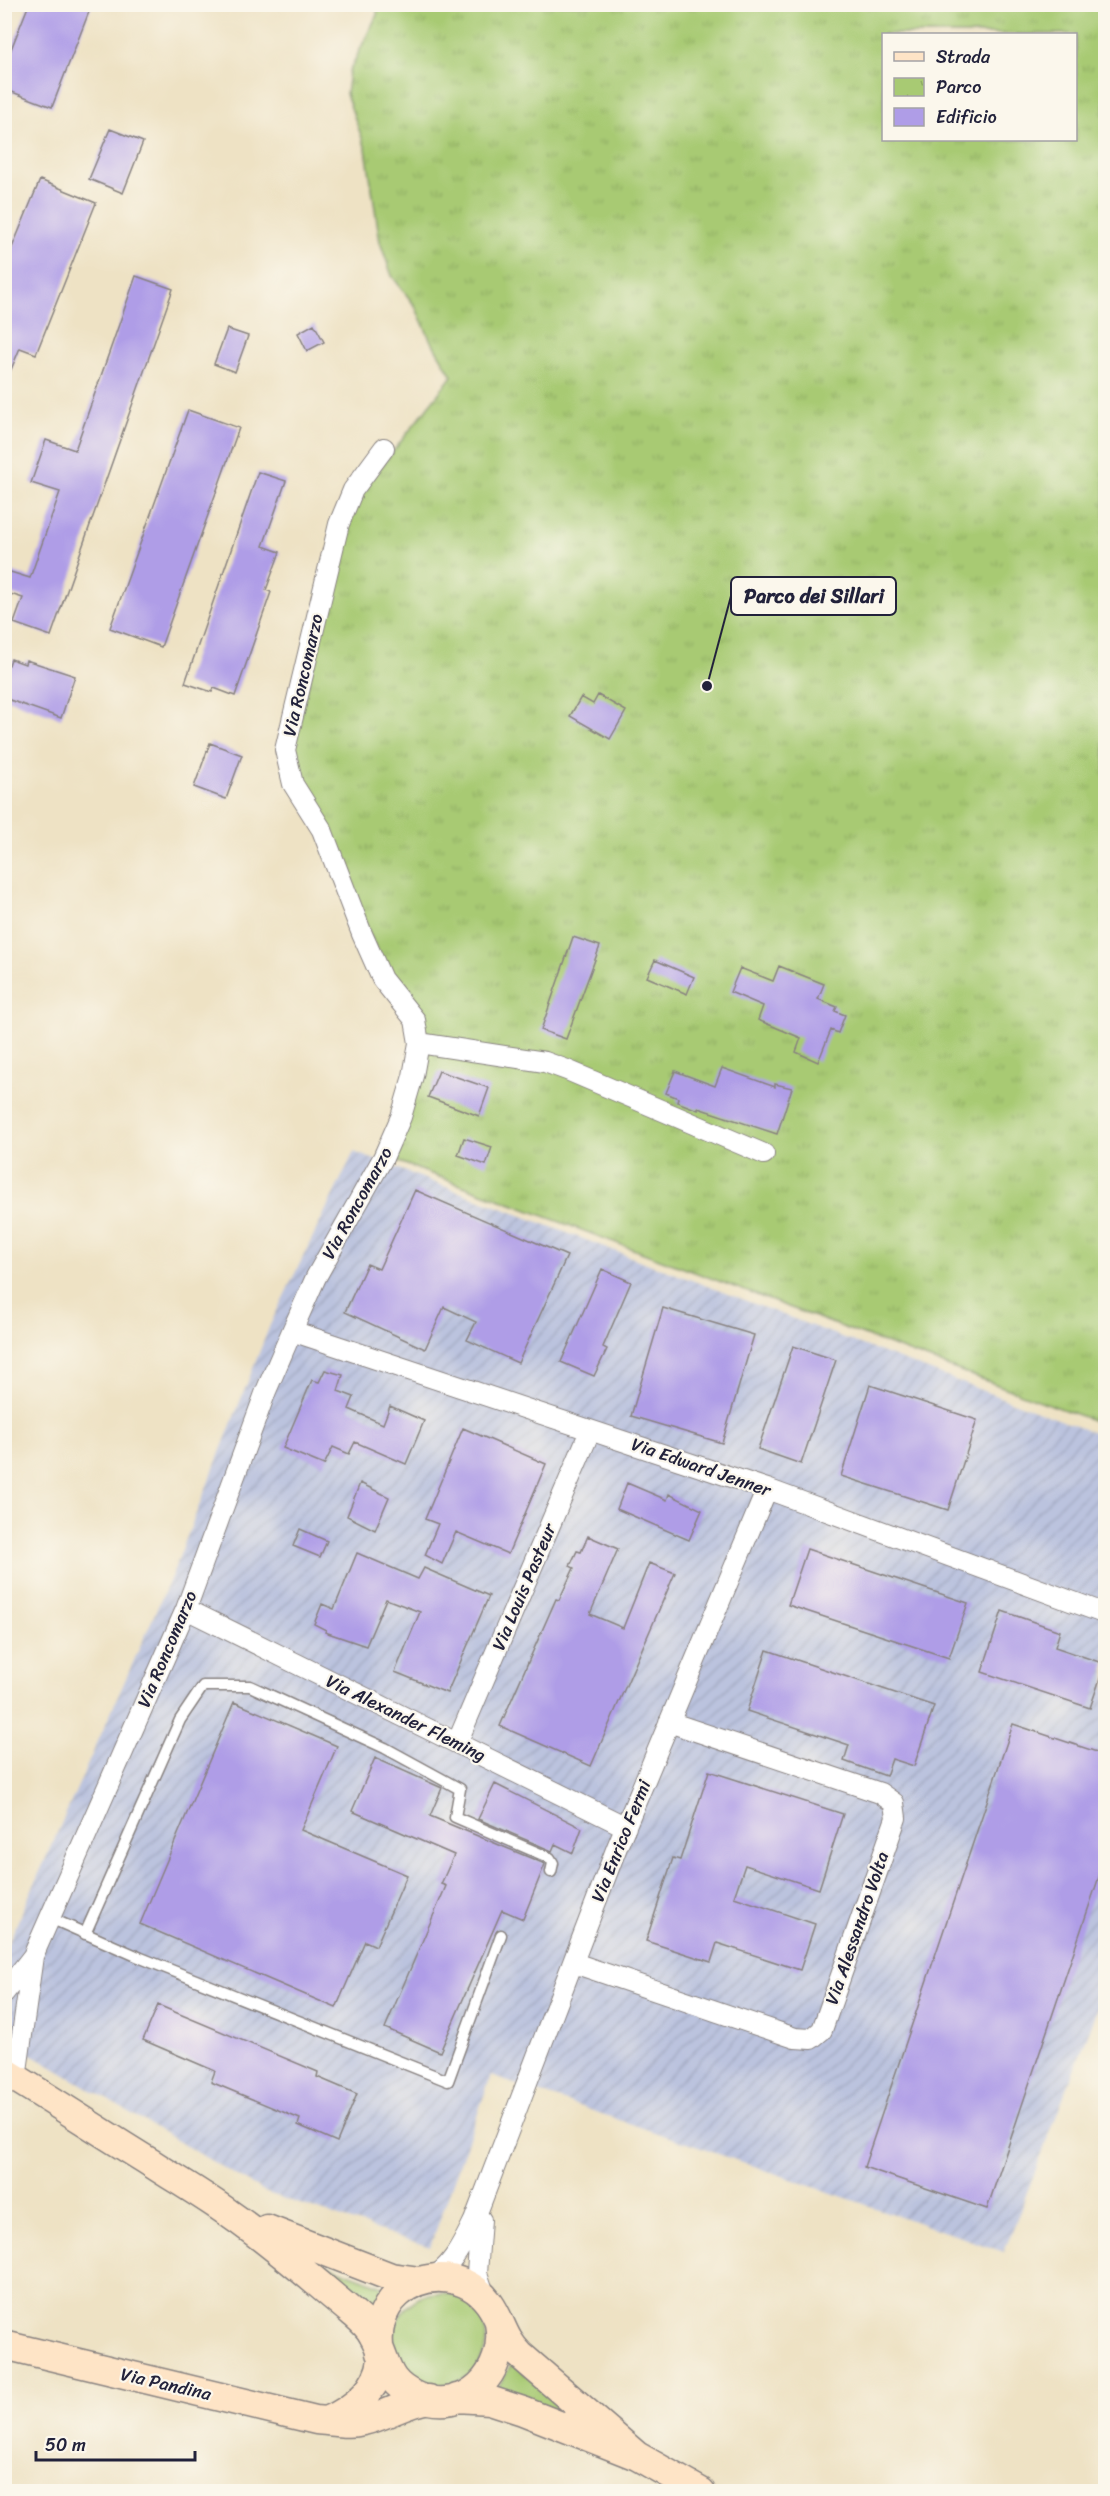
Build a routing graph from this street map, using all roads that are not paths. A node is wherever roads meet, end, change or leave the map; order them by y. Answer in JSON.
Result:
{"nodes":[{"id":1,"x":384,"y":448,"type":"dead end"},
{"id":2,"x":419,"y":1042,"type":"junction"},
{"id":3,"x":764,"y":1155,"type":"dead end"},
{"id":4,"x":292,"y":1331,"type":"junction"},
{"id":5,"x":591,"y":1431,"type":"junction"},
{"id":6,"x":767,"y":1489,"type":"junction"},
{"id":7,"x":186,"y":1609,"type":"junction"},
{"id":8,"x":1106,"y":1614,"type":"edge"},
{"id":9,"x":669,"y":1722,"type":"junction"},
{"id":10,"x":458,"y":1743,"type":"junction"},
{"id":11,"x":626,"y":1827,"type":"junction"},
{"id":12,"x":550,"y":1872,"type":"dead end"},
{"id":13,"x":50,"y":1918,"type":"junction"},
{"id":14,"x":85,"y":1934,"type":"junction"},
{"id":15,"x":501,"y":1935,"type":"dead end"},
{"id":16,"x":33,"y":1956,"type":"junction"},
{"id":17,"x":574,"y":1964,"type":"junction"},
{"id":18,"x":4,"y":1993,"type":"edge"},
{"id":19,"x":10,"y":2075,"type":"edge"},
{"id":20,"x":484,"y":2197,"type":"junction"},
{"id":21,"x":232,"y":2215,"type":"junction"},
{"id":22,"x":423,"y":2280,"type":"junction"},
{"id":23,"x":494,"y":2313,"type":"junction"},
{"id":24,"x":4,"y":2345,"type":"edge"},
{"id":25,"x":381,"y":2357,"type":"junction"},
{"id":26,"x":443,"y":2399,"type":"junction"},
{"id":27,"x":327,"y":2421,"type":"junction"},
{"id":28,"x":637,"y":2456,"type":"junction"},
{"id":29,"x":701,"y":2492,"type":"edge"}],
"edges":[{"from":1,"to":2,"type":"street","name":"Via Roncomarzo"},
{"from":2,"to":3,"type":"street"},
{"from":2,"to":4,"type":"street","name":"Via Roncomarzo"},
{"from":4,"to":5,"type":"street","name":"Via Edward Jenner"},
{"from":4,"to":7,"type":"street","name":"Via Roncomarzo"},
{"from":5,"to":6,"type":"street","name":"Via Edward Jenner"},
{"from":5,"to":10,"type":"street","name":"Via Louis Pasteur"},
{"from":6,"to":8,"type":"street","name":"Via Edward Jenner"},
{"from":6,"to":9,"type":"street","name":"Via Enrico Fermi"},
{"from":7,"to":10,"type":"street","name":"Via Alexander Fleming"},
{"from":7,"to":13,"type":"street","name":"Via Roncomarzo"},
{"from":9,"to":11,"type":"street","name":"Via Enrico Fermi"},
{"from":9,"to":17,"type":"street","name":"Via Alessandro Volta"},
{"from":10,"to":11,"type":"street","name":"Via Alexander Fleming"},
{"from":11,"to":17,"type":"street","name":"Via Enrico Fermi"},
{"from":12,"to":14,"type":"lane"},
{"from":13,"to":14,"type":"lane"},
{"from":13,"to":16,"type":"street","name":"Via Roncomarzo"},
{"from":14,"to":15,"type":"lane"},
{"from":16,"to":18,"type":"street","name":"Via Roncomarzo"},
{"from":16,"to":19,"type":"street","name":"Via Roncomarzo"},
{"from":17,"to":20,"type":"street","name":"Via Enrico Fermi"},
{"from":19,"to":21,"type":"street"},
{"from":20,"to":22,"type":"street","name":"Via Enrico Fermi"},
{"from":20,"to":23,"type":"street","name":"Via Enrico Fermi"},
{"from":21,"to":22,"type":"street"},
{"from":21,"to":25,"type":"street"},
{"from":22,"to":23,"type":"street"},
{"from":22,"to":25,"type":"street"},
{"from":23,"to":26,"type":"street"},
{"from":23,"to":28,"type":"street"},
{"from":24,"to":27,"type":"street","name":"Via Pandina"},
{"from":25,"to":26,"type":"street"},
{"from":25,"to":27,"type":"street"},
{"from":26,"to":27,"type":"street","name":"Via Pandina"},
{"from":26,"to":28,"type":"street"},
{"from":28,"to":29,"type":"street"}]}
